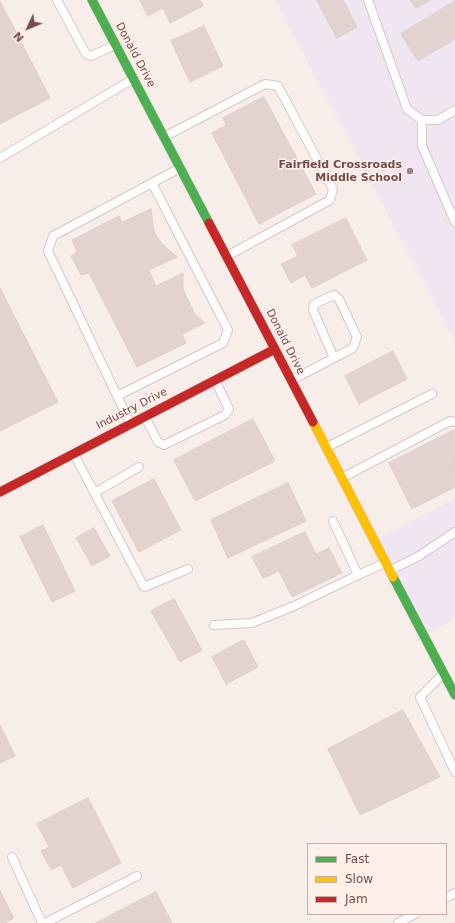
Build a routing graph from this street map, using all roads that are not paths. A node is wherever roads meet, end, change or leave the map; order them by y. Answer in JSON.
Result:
{"nodes":[{"id":1,"x":57,"y":0,"type":"edge"},
{"id":2,"x":92,"y":0,"type":"edge"},
{"id":3,"x":368,"y":0,"type":"edge"},
{"id":4,"x":116,"y":44,"type":"junction"},
{"id":5,"x":134,"y":79,"type":"junction"},
{"id":6,"x":455,"y":110,"type":"edge"},
{"id":7,"x":422,"y":120,"type":"junction"},
{"id":8,"x":164,"y":137,"type":"junction"},
{"id":9,"x":0,"y":158,"type":"edge"},
{"id":10,"x":180,"y":168,"type":"junction"},
{"id":11,"x":152,"y":183,"type":"junction"},
{"id":12,"x":455,"y":222,"type":"edge"},
{"id":13,"x":226,"y":256,"type":"junction"},
{"id":14,"x":275,"y":349,"type":"junction"},
{"id":15,"x":334,"y":358,"type":"junction"},
{"id":16,"x":214,"y":380,"type":"junction"},
{"id":17,"x":291,"y":380,"type":"junction"},
{"id":18,"x":432,"y":394,"type":"dead end"},
{"id":19,"x":117,"y":396,"type":"junction"},
{"id":20,"x":144,"y":416,"type":"junction"},
{"id":21,"x":455,"y":422,"type":"edge"},
{"id":22,"x":130,"y":424,"type":"junction"},
{"id":23,"x":326,"y":448,"type":"junction"},
{"id":24,"x":74,"y":453,"type":"junction"},
{"id":25,"x":139,"y":467,"type":"dead end"},
{"id":26,"x":342,"y":478,"type":"junction"},
{"id":27,"x":0,"y":492,"type":"edge"},
{"id":28,"x":96,"y":492,"type":"junction"},
{"id":29,"x":333,"y":521,"type":"dead end"},
{"id":30,"x":455,"y":532,"type":"edge"},
{"id":31,"x":388,"y":567,"type":"junction"},
{"id":32,"x":188,"y":569,"type":"dead end"},
{"id":33,"x":358,"y":575,"type":"junction"},
{"id":34,"x":214,"y":625,"type":"dead end"},
{"id":35,"x":444,"y":673,"type":"junction"},
{"id":36,"x":455,"y":695,"type":"edge"},
{"id":37,"x":455,"y":772,"type":"edge"},
{"id":38,"x":12,"y":857,"type":"dead end"},
{"id":39,"x":137,"y":876,"type":"dead end"},
{"id":40,"x":413,"y":915,"type":"edge"},
{"id":41,"x":42,"y":923,"type":"edge"},
{"id":42,"x":45,"y":923,"type":"edge"},
{"id":43,"x":398,"y":923,"type":"edge"}],
"edges":[{"from":1,"to":4,"type":"lane"},
{"from":2,"to":4,"type":"street","name":"Donald Drive"},
{"from":3,"to":7,"type":"lane"},
{"from":4,"to":5,"type":"street","name":"Donald Drive"},
{"from":5,"to":8,"type":"street","name":"Donald Drive"},
{"from":5,"to":9,"type":"lane"},
{"from":6,"to":7,"type":"lane"},
{"from":7,"to":12,"type":"lane"},
{"from":8,"to":10,"type":"street","name":"Donald Drive"},
{"from":8,"to":13,"type":"lane"},
{"from":10,"to":11,"type":"lane"},
{"from":10,"to":13,"type":"street","name":"Donald Drive"},
{"from":11,"to":19,"type":"lane"},
{"from":11,"to":19,"type":"lane"},
{"from":13,"to":14,"type":"street","name":"Donald Drive"},
{"from":14,"to":16,"type":"street","name":"Industry Drive"},
{"from":14,"to":17,"type":"street","name":"Donald Drive"},
{"from":15,"to":15,"type":"lane"},
{"from":15,"to":17,"type":"lane"},
{"from":16,"to":20,"type":"street","name":"Industry Drive"},
{"from":16,"to":20,"type":"lane"},
{"from":17,"to":23,"type":"street","name":"Donald Drive"},
{"from":18,"to":23,"type":"lane"},
{"from":19,"to":22,"type":"lane"},
{"from":20,"to":22,"type":"street","name":"Industry Drive"},
{"from":21,"to":26,"type":"lane"},
{"from":22,"to":24,"type":"street","name":"Industry Drive"},
{"from":23,"to":26,"type":"street","name":"Donald Drive"},
{"from":24,"to":27,"type":"street","name":"Industry Drive"},
{"from":24,"to":28,"type":"lane"},
{"from":25,"to":28,"type":"lane"},
{"from":26,"to":31,"type":"street","name":"Donald Drive"},
{"from":28,"to":32,"type":"lane"},
{"from":29,"to":33,"type":"lane"},
{"from":30,"to":31,"type":"lane"},
{"from":31,"to":33,"type":"lane"},
{"from":31,"to":35,"type":"street","name":"Donald Drive"},
{"from":33,"to":34,"type":"lane"},
{"from":35,"to":36,"type":"street","name":"Donald Drive"},
{"from":35,"to":37,"type":"lane"},
{"from":38,"to":41,"type":"lane"},
{"from":39,"to":42,"type":"lane"},
{"from":40,"to":43,"type":"lane"}]}
